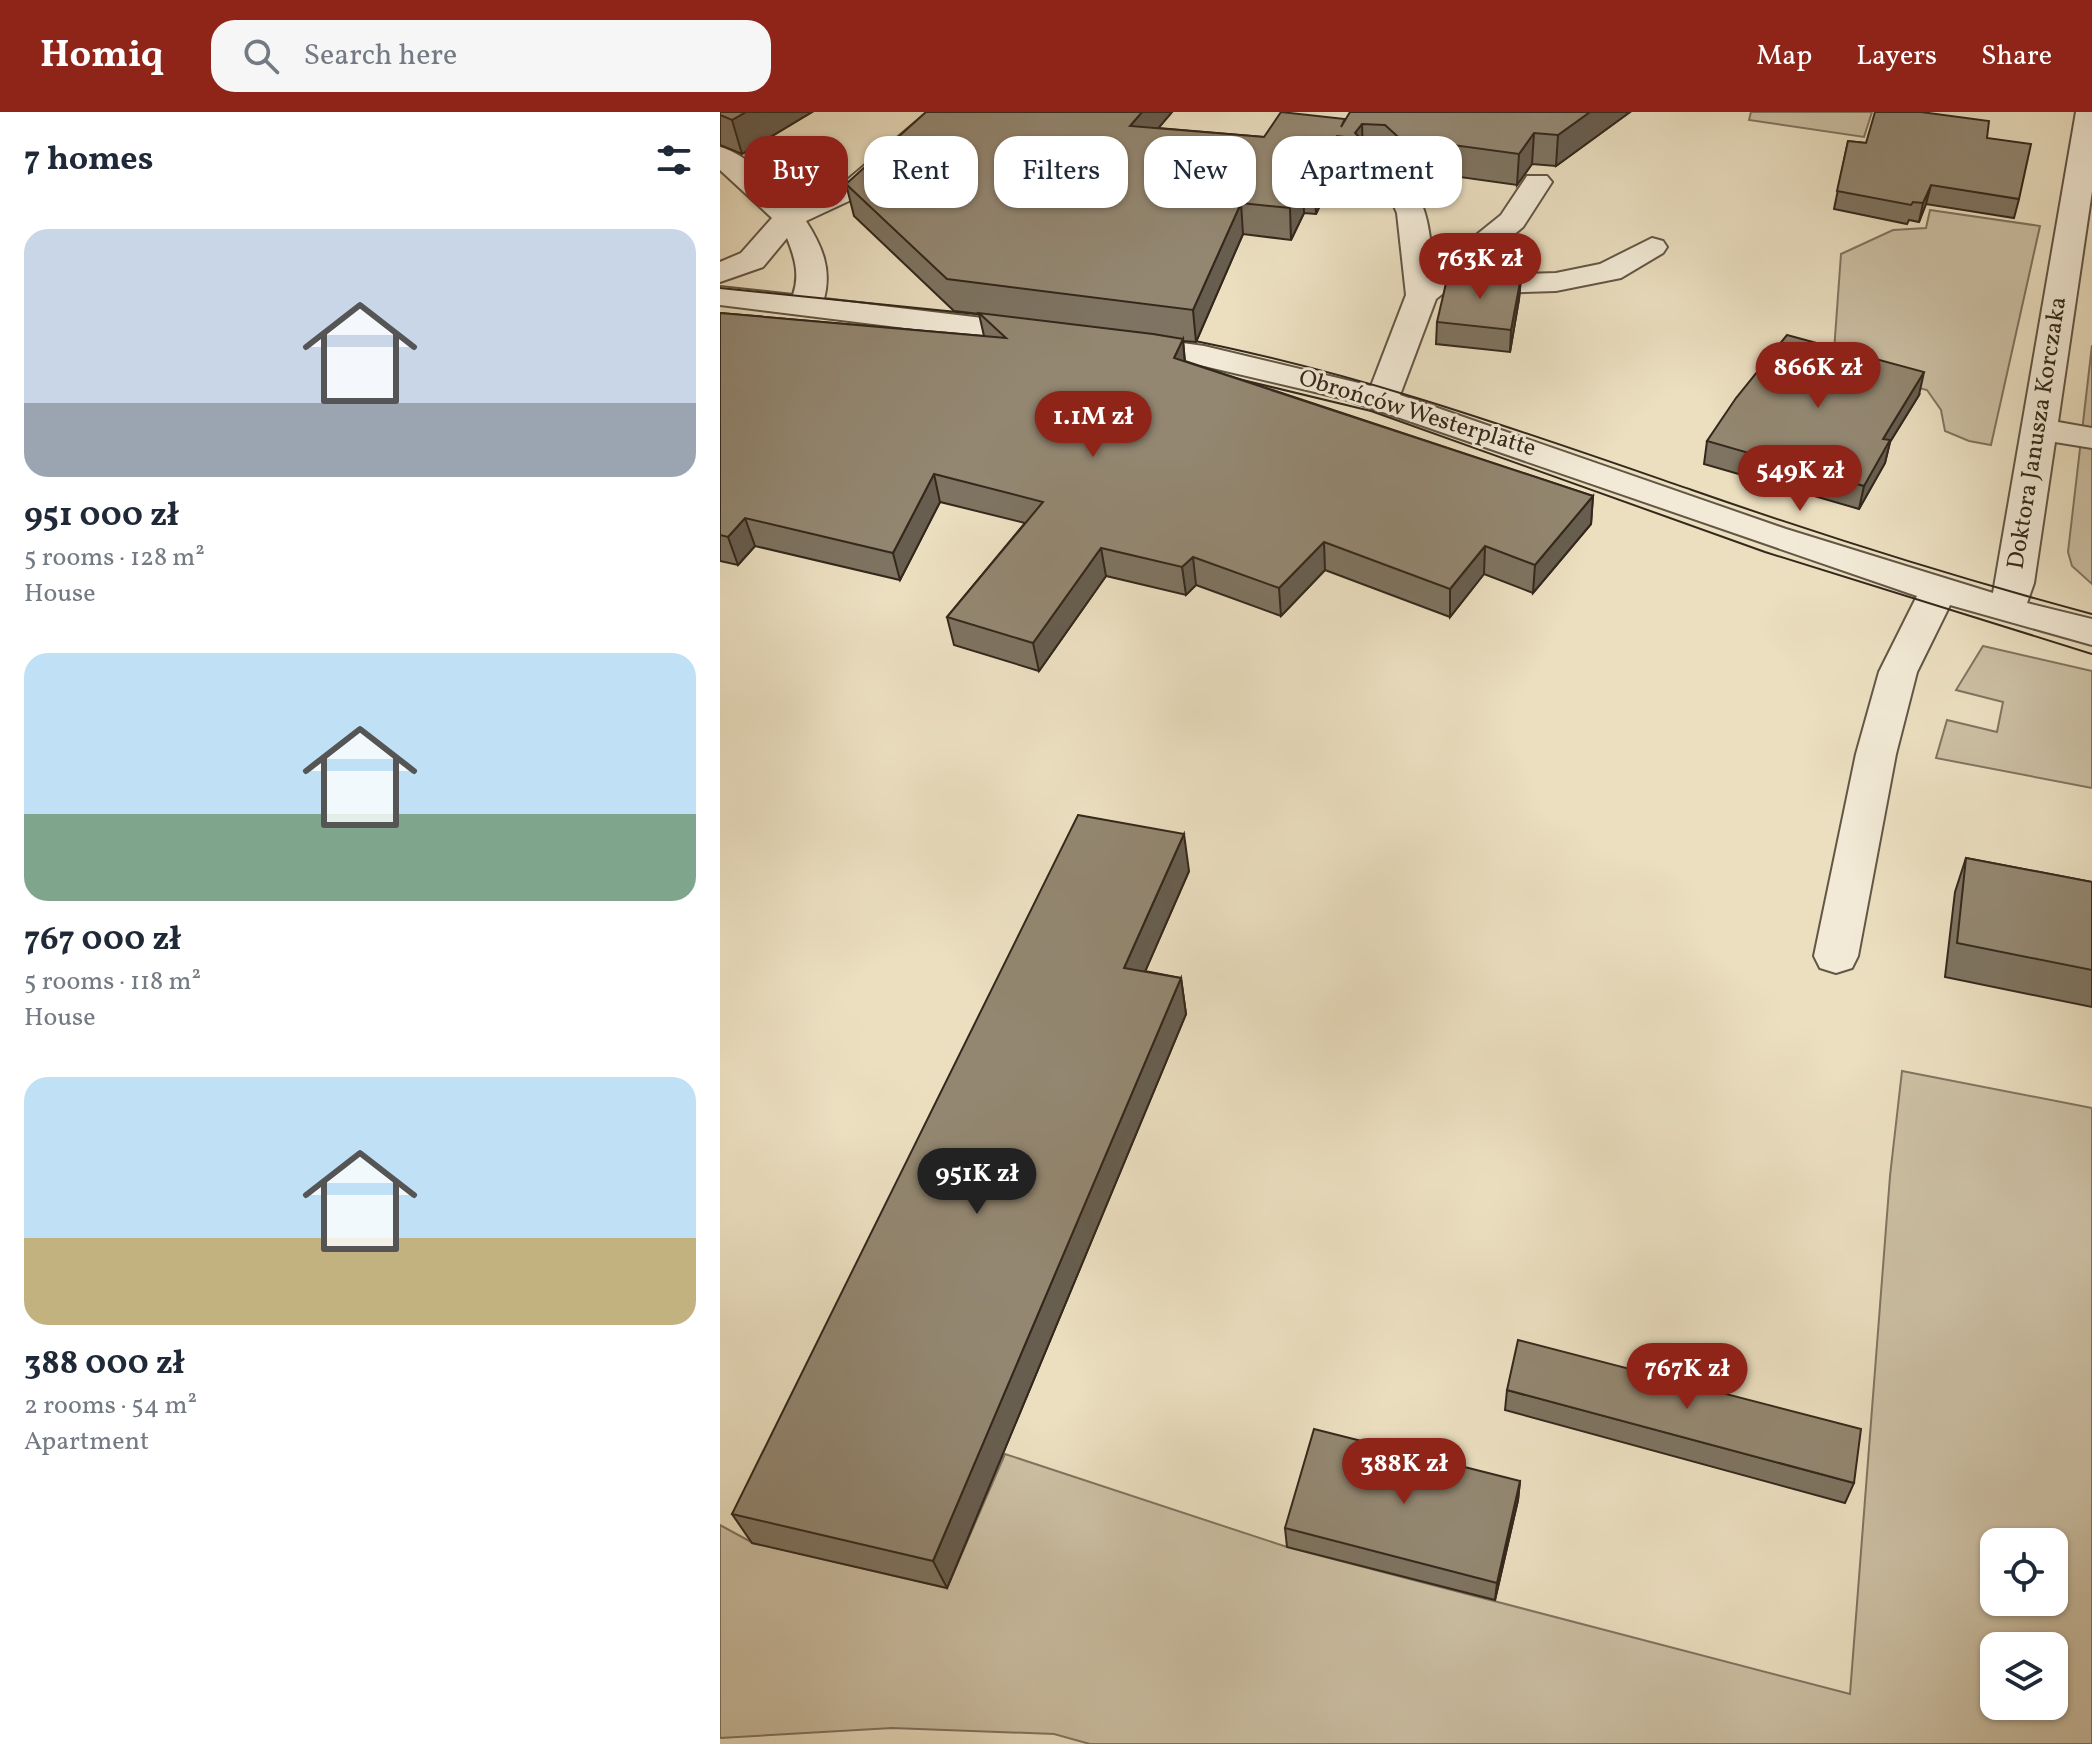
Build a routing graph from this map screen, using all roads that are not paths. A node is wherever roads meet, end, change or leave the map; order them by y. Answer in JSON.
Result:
{"nodes":[{"id":1,"x":945,"y":112,"type":"edge"},
{"id":2,"x":2090,"y":112,"type":"edge"},
{"id":3,"x":720,"y":156,"type":"edge"},
{"id":4,"x":1537,"y":182,"type":"dead end"},
{"id":5,"x":1410,"y":208,"type":"edge"},
{"id":6,"x":789,"y":217,"type":"junction"},
{"id":7,"x":1652,"y":247,"type":"dead end"},
{"id":8,"x":720,"y":273,"type":"edge"},
{"id":9,"x":1422,"y":295,"type":"junction"},
{"id":10,"x":720,"y":296,"type":"edge"},
{"id":11,"x":806,"y":306,"type":"junction"},
{"id":12,"x":1382,"y":399,"type":"junction"},
{"id":13,"x":2039,"y":429,"type":"junction"},
{"id":14,"x":2092,"y":438,"type":"edge"},
{"id":15,"x":1938,"y":591,"type":"junction"},
{"id":16,"x":2006,"y":610,"type":"junction"},
{"id":17,"x":2092,"y":632,"type":"edge"},
{"id":18,"x":1836,"y":956,"type":"dead end"}],
"edges":[{"from":1,"to":6,"type":"street"},
{"from":2,"to":13,"type":"street","name":"Doktora Janusza Korczaka"},
{"from":3,"to":6,"type":"street"},
{"from":4,"to":9,"type":"street"},
{"from":5,"to":9,"type":"street"},
{"from":6,"to":8,"type":"street"},
{"from":6,"to":11,"type":"street"},
{"from":7,"to":9,"type":"street"},
{"from":9,"to":12,"type":"street"},
{"from":10,"to":11,"type":"street","name":"Obrońców Westerplatte"},
{"from":11,"to":12,"type":"street","name":"Obrońców Westerplatte"},
{"from":12,"to":15,"type":"street","name":"Obrońców Westerplatte"},
{"from":13,"to":14,"type":"street"},
{"from":13,"to":16,"type":"street","name":"Doktora Janusza Korczaka"},
{"from":15,"to":16,"type":"street","name":"Obrońców Westerplatte"},
{"from":15,"to":18,"type":"street"},
{"from":16,"to":17,"type":"street","name":"Obrońców Westerplatte"}]}
